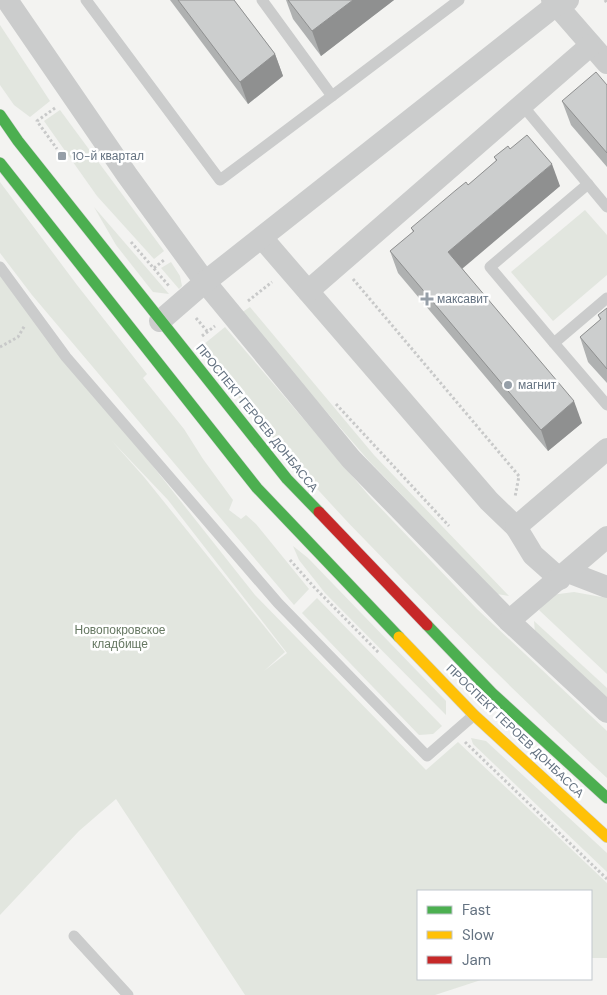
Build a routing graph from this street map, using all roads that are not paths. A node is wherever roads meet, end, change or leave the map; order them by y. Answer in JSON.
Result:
{"nodes":[{"id":1,"x":7,"y":0,"type":"edge"},
{"id":2,"x":86,"y":0,"type":"edge"},
{"id":3,"x":261,"y":0,"type":"edge"},
{"id":4,"x":459,"y":0,"type":"edge"},
{"id":5,"x":559,"y":2,"type":"edge"},
{"id":6,"x":591,"y":45,"type":"junction"},
{"id":7,"x":607,"y":63,"type":"edge"},
{"id":8,"x":332,"y":96,"type":"junction"},
{"id":9,"x":523,"y":106,"type":"junction"},
{"id":10,"x":0,"y":115,"type":"edge"},
{"id":11,"x":0,"y":163,"type":"edge"},
{"id":12,"x":588,"y":184,"type":"junction"},
{"id":13,"x":607,"y":207,"type":"edge"},
{"id":14,"x":262,"y":238,"type":"junction"},
{"id":15,"x":0,"y":267,"type":"edge"},
{"id":16,"x":205,"y":282,"type":"junction"},
{"id":17,"x":308,"y":291,"type":"junction"},
{"id":18,"x":607,"y":298,"type":"edge"},
{"id":19,"x":160,"y":321,"type":"junction"},
{"id":20,"x":554,"y":343,"type":"junction"},
{"id":21,"x":607,"y":404,"type":"edge"},
{"id":22,"x":607,"y":449,"type":"edge"},
{"id":23,"x":513,"y":524,"type":"junction"},
{"id":24,"x":607,"y":537,"type":"edge"},
{"id":25,"x":564,"y":575,"type":"junction"},
{"id":26,"x":607,"y":587,"type":"edge"},
{"id":27,"x":509,"y":622,"type":"junction"},
{"id":28,"x":607,"y":712,"type":"edge"},
{"id":29,"x":474,"y":715,"type":"junction"},
{"id":30,"x":607,"y":798,"type":"edge"},
{"id":31,"x":607,"y":837,"type":"edge"},
{"id":32,"x":74,"y":936,"type":"dead end"},
{"id":33,"x":128,"y":995,"type":"edge"}],
"edges":[{"from":1,"to":16,"type":"street"},
{"from":2,"to":8,"type":"lane"},
{"from":3,"to":8,"type":"lane"},
{"from":4,"to":8,"type":"lane"},
{"from":5,"to":6,"type":"street"},
{"from":5,"to":14,"type":"street"},
{"from":6,"to":7,"type":"street"},
{"from":6,"to":9,"type":"street"},
{"from":9,"to":12,"type":"lane"},
{"from":9,"to":17,"type":"street"},
{"from":10,"to":19,"type":"street","name":"ПРОСПЕКТ ГЕРОЕВ ДОНБАССА"},
{"from":11,"to":29,"type":"street","name":"ПРОСПЕКТ ГЕРОЕВ ДОНБАССА"},
{"from":12,"to":13,"type":"lane"},
{"from":12,"to":20,"type":"lane"},
{"from":14,"to":16,"type":"street"},
{"from":14,"to":17,"type":"street"},
{"from":15,"to":29,"type":"lane"},
{"from":16,"to":19,"type":"street"},
{"from":16,"to":27,"type":"street"},
{"from":17,"to":23,"type":"street"},
{"from":18,"to":20,"type":"lane"},
{"from":19,"to":30,"type":"street","name":"ПРОСПЕКТ ГЕРОЕВ ДОНБАССА"},
{"from":20,"to":21,"type":"lane"},
{"from":22,"to":23,"type":"street"},
{"from":23,"to":25,"type":"street"},
{"from":24,"to":25,"type":"street"},
{"from":25,"to":26,"type":"street"},
{"from":25,"to":27,"type":"street"},
{"from":27,"to":28,"type":"street"},
{"from":29,"to":31,"type":"street","name":"ПРОСПЕКТ ГЕРОЕВ ДОНБАССА"},
{"from":32,"to":33,"type":"lane"}]}
